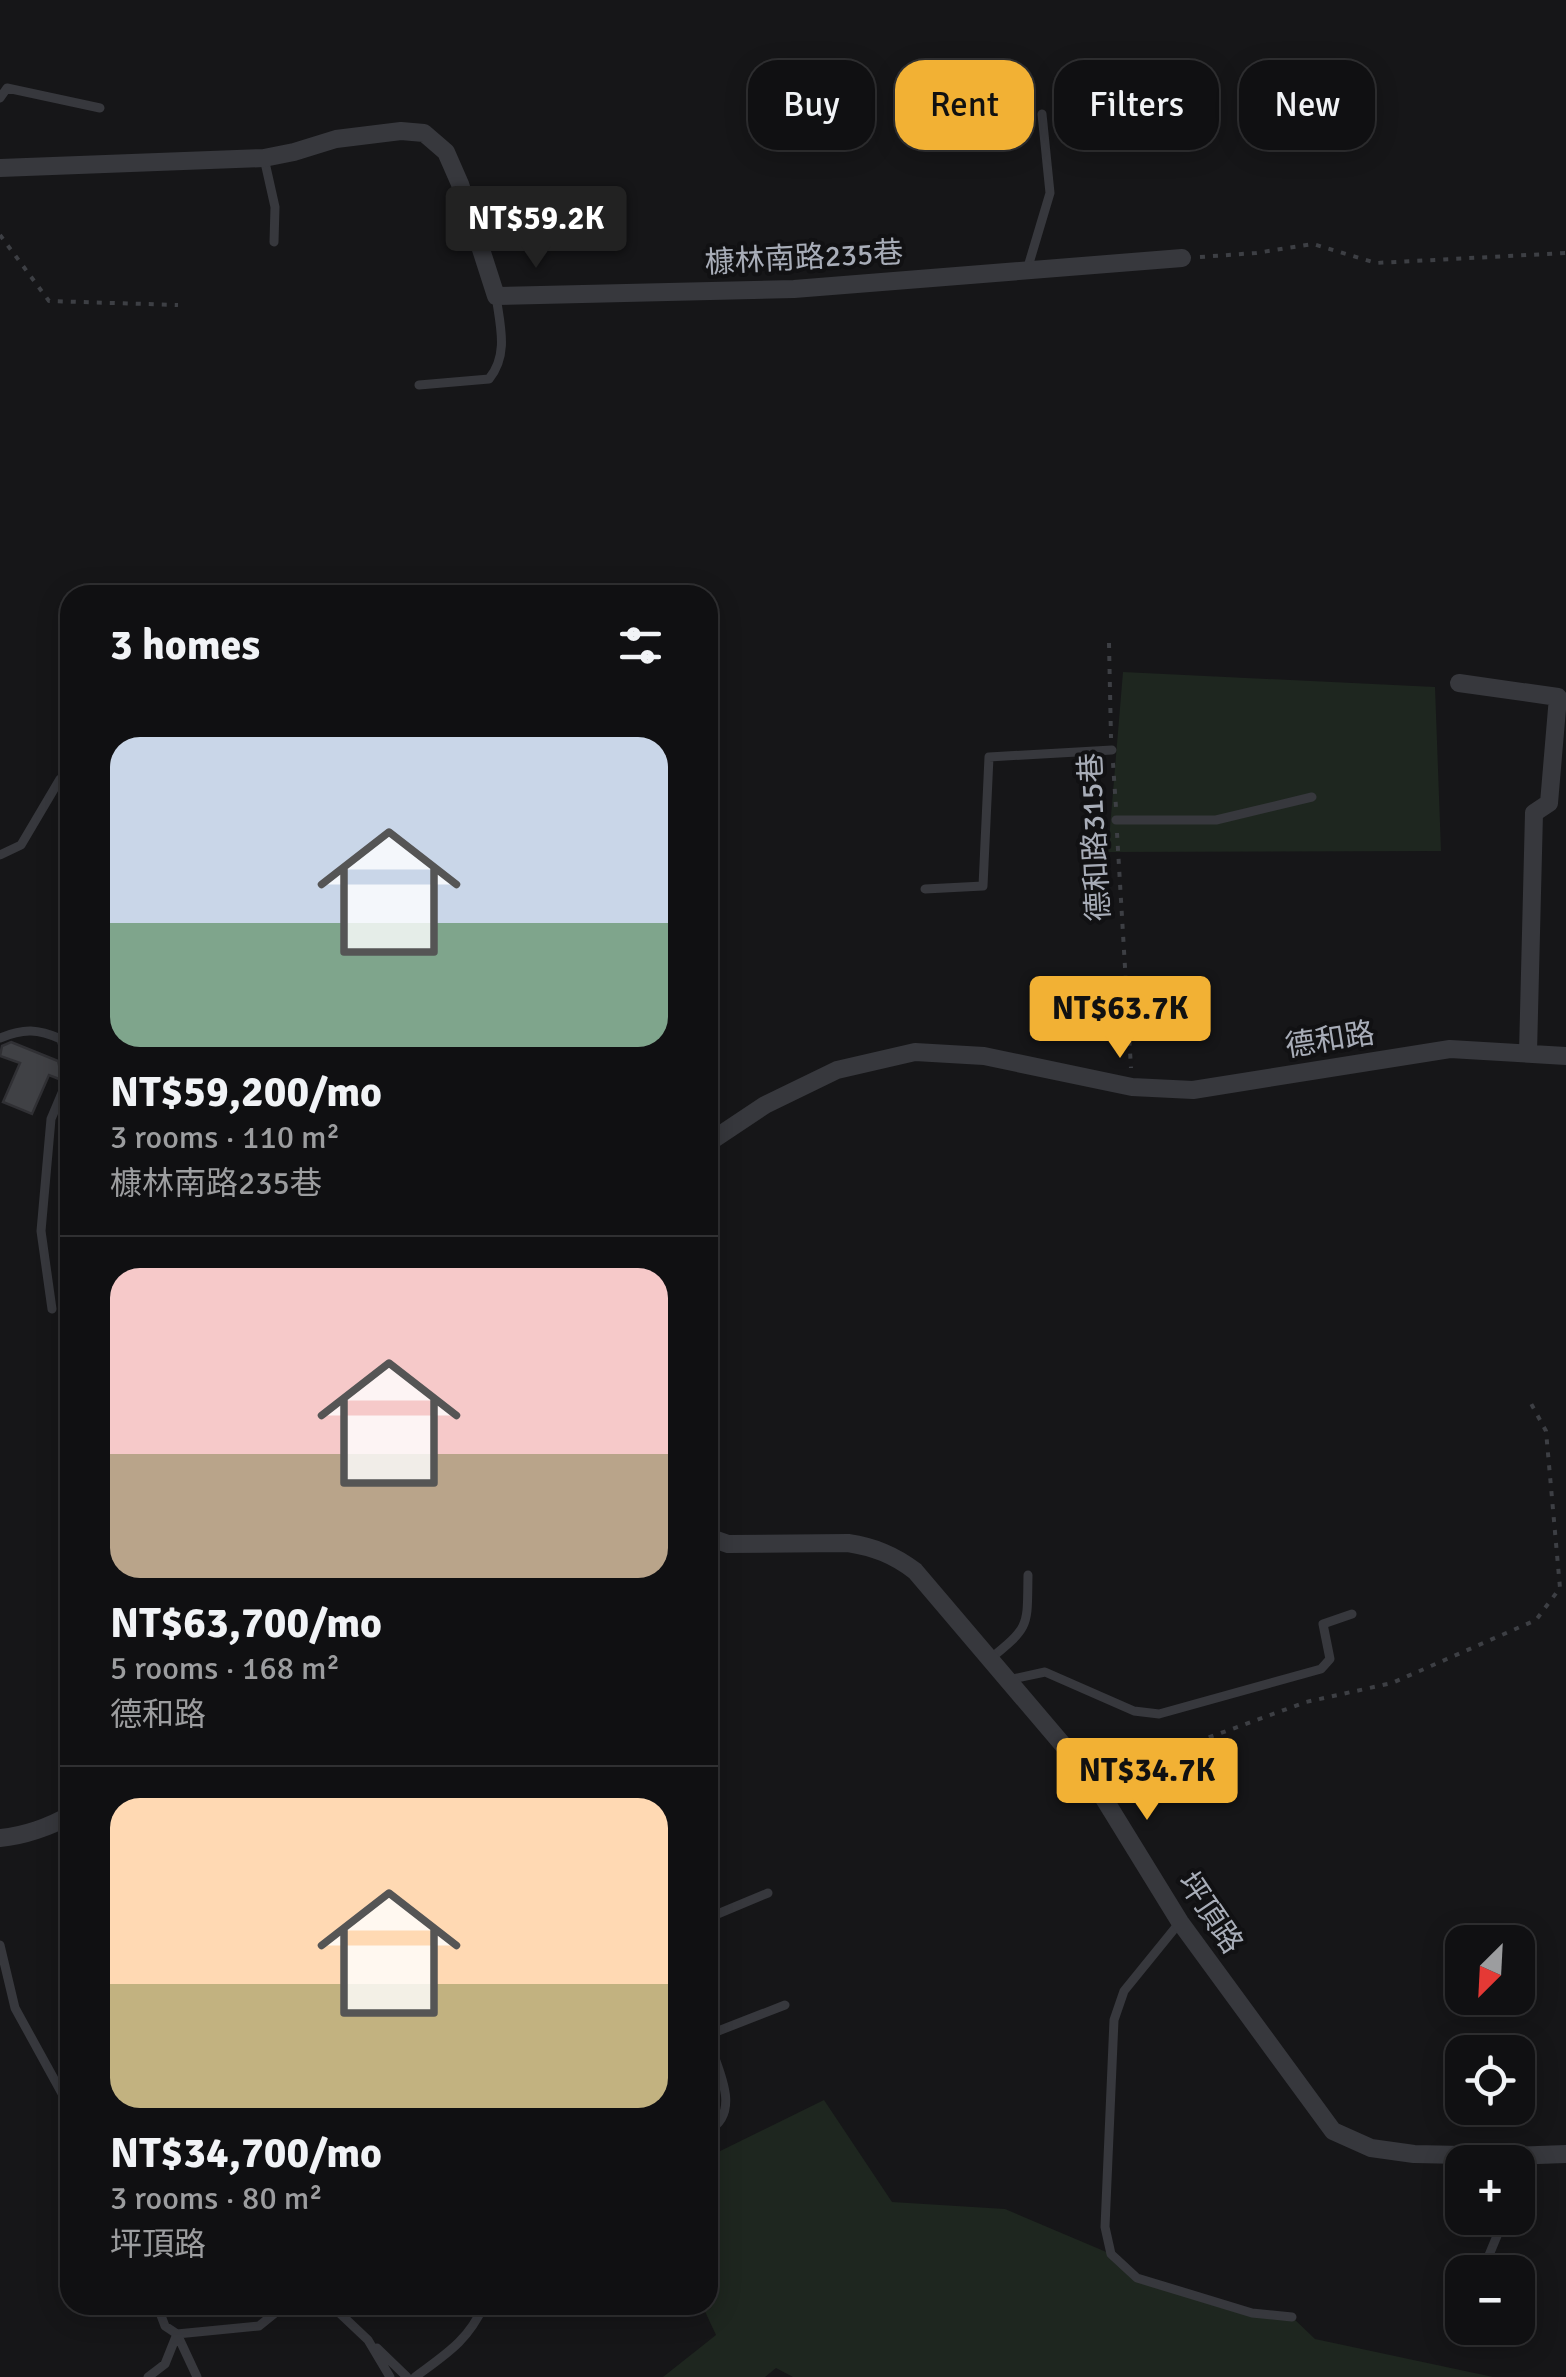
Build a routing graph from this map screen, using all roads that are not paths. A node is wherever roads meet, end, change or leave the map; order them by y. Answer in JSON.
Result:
{"nodes":[{"id":1,"x":0,"y":98,"type":"edge"},
{"id":2,"x":100,"y":108,"type":"dead end"},
{"id":3,"x":1042,"y":114,"type":"dead end"},
{"id":4,"x":264,"y":158,"type":"junction"},
{"id":5,"x":0,"y":168,"type":"edge"},
{"id":6,"x":274,"y":242,"type":"dead end"},
{"id":7,"x":1182,"y":258,"type":"road end"},
{"id":8,"x":1027,"y":270,"type":"junction"},
{"id":9,"x":496,"y":296,"type":"junction"},
{"id":10,"x":419,"y":385,"type":"dead end"},
{"id":11,"x":1459,"y":684,"type":"dead end"},
{"id":12,"x":1112,"y":750,"type":"road end"},
{"id":13,"x":60,"y":780,"type":"dead end"},
{"id":14,"x":1312,"y":798,"type":"dead end"},
{"id":15,"x":1116,"y":820,"type":"road end"},
{"id":16,"x":0,"y":855,"type":"edge"},
{"id":17,"x":925,"y":889,"type":"dead end"},
{"id":18,"x":0,"y":1038,"type":"edge"},
{"id":19,"x":60,"y":1038,"type":"edge"},
{"id":20,"x":1528,"y":1053,"type":"junction"},
{"id":21,"x":1566,"y":1056,"type":"edge"},
{"id":22,"x":60,"y":1099,"type":"edge"},
{"id":23,"x":718,"y":1135,"type":"edge"},
{"id":24,"x":52,"y":1309,"type":"dead end"},
{"id":25,"x":718,"y":1540,"type":"edge"},
{"id":26,"x":1028,"y":1575,"type":"dead end"},
{"id":27,"x":1352,"y":1614,"type":"dead end"},
{"id":28,"x":990,"y":1658,"type":"junction"},
{"id":29,"x":1008,"y":1680,"type":"junction"},
{"id":30,"x":60,"y":1821,"type":"edge"},
{"id":31,"x":0,"y":1838,"type":"edge"},
{"id":32,"x":768,"y":1893,"type":"dead end"},
{"id":33,"x":718,"y":1914,"type":"edge"},
{"id":34,"x":1180,"y":1922,"type":"junction"},
{"id":35,"x":0,"y":1945,"type":"edge"},
{"id":36,"x":785,"y":2005,"type":"dead end"},
{"id":37,"x":718,"y":2033,"type":"edge"},
{"id":38,"x":718,"y":2068,"type":"edge"},
{"id":39,"x":60,"y":2090,"type":"edge"},
{"id":40,"x":718,"y":2123,"type":"edge"},
{"id":41,"x":1566,"y":2154,"type":"edge"},
{"id":42,"x":1445,"y":2156,"type":"edge"},
{"id":43,"x":1535,"y":2157,"type":"edge"},
{"id":44,"x":161,"y":2315,"type":"edge"},
{"id":45,"x":272,"y":2315,"type":"edge"},
{"id":46,"x":342,"y":2315,"type":"edge"},
{"id":47,"x":479,"y":2315,"type":"edge"},
{"id":48,"x":1292,"y":2317,"type":"dead end"},
{"id":49,"x":177,"y":2334,"type":"junction"},
{"id":50,"x":368,"y":2340,"type":"junction"},
{"id":51,"x":148,"y":2377,"type":"edge"},
{"id":52,"x":196,"y":2377,"type":"edge"},
{"id":53,"x":390,"y":2377,"type":"edge"},
{"id":54,"x":407,"y":2377,"type":"edge"},
{"id":55,"x":415,"y":2377,"type":"edge"}],
"edges":[{"from":1,"to":2,"type":"lane"},
{"from":3,"to":8,"type":"lane"},
{"from":4,"to":5,"type":"street"},
{"from":4,"to":6,"type":"lane"},
{"from":4,"to":9,"type":"street"},
{"from":7,"to":8,"type":"street","name":"槺林南路235巷"},
{"from":8,"to":9,"type":"street","name":"槺林南路235巷"},
{"from":9,"to":10,"type":"lane"},
{"from":11,"to":20,"type":"street"},
{"from":12,"to":17,"type":"lane"},
{"from":13,"to":16,"type":"lane"},
{"from":14,"to":15,"type":"lane"},
{"from":18,"to":19,"type":"lane"},
{"from":20,"to":21,"type":"street","name":"德和路"},
{"from":20,"to":23,"type":"street","name":"德和路"},
{"from":22,"to":24,"type":"lane"},
{"from":25,"to":28,"type":"street","name":"坪頂路"},
{"from":26,"to":28,"type":"lane"},
{"from":27,"to":29,"type":"lane"},
{"from":28,"to":29,"type":"street","name":"坪頂路"},
{"from":29,"to":34,"type":"street","name":"坪頂路"},
{"from":30,"to":31,"type":"street"},
{"from":32,"to":33,"type":"lane"},
{"from":34,"to":42,"type":"street","name":"坪頂路"},
{"from":34,"to":48,"type":"lane"},
{"from":35,"to":39,"type":"lane"},
{"from":36,"to":37,"type":"lane"},
{"from":38,"to":40,"type":"lane"},
{"from":41,"to":43,"type":"street","name":"坪頂路"},
{"from":44,"to":49,"type":"lane"},
{"from":45,"to":49,"type":"lane"},
{"from":46,"to":50,"type":"lane"},
{"from":47,"to":55,"type":"lane"},
{"from":49,"to":51,"type":"lane"},
{"from":49,"to":52,"type":"lane"},
{"from":50,"to":53,"type":"lane"},
{"from":50,"to":54,"type":"lane"}]}
